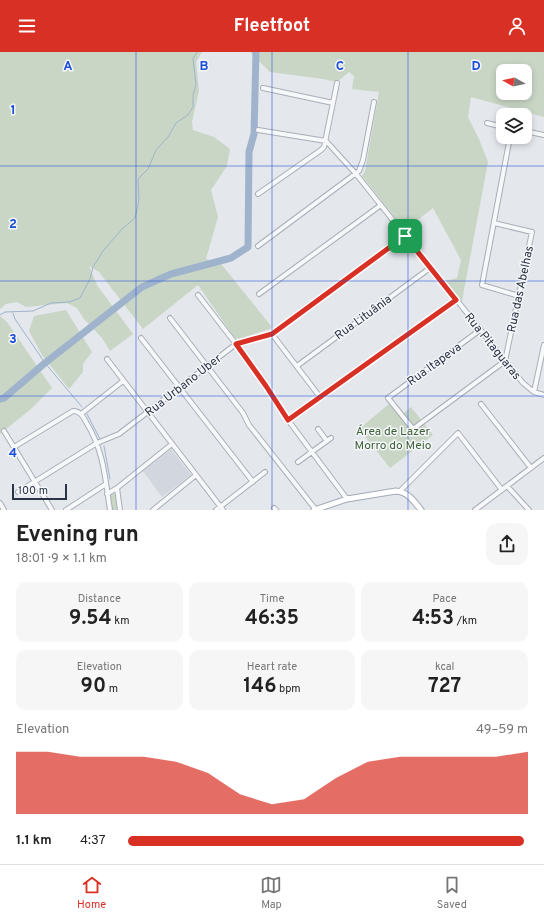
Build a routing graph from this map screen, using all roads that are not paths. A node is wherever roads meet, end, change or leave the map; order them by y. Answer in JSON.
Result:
{"nodes":[{"id":1,"x":337,"y":82,"type":"dead end"},
{"id":2,"x":263,"y":88,"type":"dead end"},
{"id":3,"x":374,"y":102,"type":"dead end"},
{"id":4,"x":333,"y":103,"type":"junction"},
{"id":5,"x":487,"y":123,"type":"dead end"},
{"id":6,"x":496,"y":125,"type":"edge"},
{"id":7,"x":258,"y":130,"type":"dead end"},
{"id":8,"x":532,"y":132,"type":"edge"},
{"id":9,"x":544,"y":135,"type":"edge"},
{"id":10,"x":326,"y":141,"type":"junction"},
{"id":11,"x":509,"y":144,"type":"edge"},
{"id":12,"x":356,"y":174,"type":"junction"},
{"id":13,"x":258,"y":194,"type":"dead end"},
{"id":14,"x":381,"y":205,"type":"junction"},
{"id":15,"x":494,"y":223,"type":"junction"},
{"id":16,"x":405,"y":236,"type":"junction"},
{"id":17,"x":258,"y":246,"type":"dead end"},
{"id":18,"x":430,"y":268,"type":"junction"},
{"id":19,"x":259,"y":294,"type":"dead end"},
{"id":20,"x":198,"y":295,"type":"dead end"},
{"id":21,"x":519,"y":296,"type":"junction"},
{"id":22,"x":456,"y":300,"type":"junction"},
{"id":23,"x":170,"y":318,"type":"dead end"},
{"id":24,"x":480,"y":330,"type":"junction"},
{"id":25,"x":272,"y":334,"type":"junction"},
{"id":26,"x":141,"y":338,"type":"dead end"},
{"id":27,"x":236,"y":344,"type":"junction"},
{"id":28,"x":544,"y":345,"type":"edge"},
{"id":29,"x":107,"y":359,"type":"dead end"},
{"id":30,"x":505,"y":360,"type":"junction"},
{"id":31,"x":207,"y":366,"type":"junction"},
{"id":32,"x":297,"y":366,"type":"junction"},
{"id":33,"x":123,"y":381,"type":"junction"},
{"id":34,"x":180,"y":388,"type":"junction"},
{"id":35,"x":534,"y":392,"type":"junction"},
{"id":36,"x":544,"y":395,"type":"edge"},
{"id":37,"x":320,"y":397,"type":"junction"},
{"id":38,"x":481,"y":404,"type":"dead end"},
{"id":39,"x":147,"y":412,"type":"junction"},
{"id":40,"x":81,"y":414,"type":"junction"},
{"id":41,"x":288,"y":420,"type":"junction"},
{"id":42,"x":318,"y":429,"type":"dead end"},
{"id":43,"x":4,"y":431,"type":"dead end"},
{"id":44,"x":97,"y":443,"type":"junction"},
{"id":45,"x":172,"y":444,"type":"junction"},
{"id":46,"x":14,"y":447,"type":"junction"},
{"id":47,"x":312,"y":452,"type":"junction"},
{"id":48,"x":544,"y":458,"type":"edge"},
{"id":49,"x":298,"y":462,"type":"dead end"},
{"id":50,"x":531,"y":468,"type":"junction"},
{"id":51,"x":265,"y":472,"type":"dead end"},
{"id":52,"x":196,"y":475,"type":"junction"},
{"id":53,"x":35,"y":482,"type":"junction"},
{"id":54,"x":253,"y":482,"type":"junction"},
{"id":55,"x":106,"y":484,"type":"junction"},
{"id":56,"x":507,"y":486,"type":"junction"},
{"id":57,"x":117,"y":488,"type":"junction"},
{"id":58,"x":502,"y":490,"type":"junction"},
{"id":59,"x":400,"y":491,"type":"junction"},
{"id":60,"x":18,"y":492,"type":"dead end"},
{"id":61,"x":107,"y":494,"type":"junction"},
{"id":62,"x":347,"y":499,"type":"junction"},
{"id":63,"x":0,"y":503,"type":"edge"},
{"id":64,"x":222,"y":508,"type":"edge"},
{"id":65,"x":4,"y":510,"type":"edge"},
{"id":66,"x":52,"y":510,"type":"edge"},
{"id":67,"x":66,"y":510,"type":"edge"},
{"id":68,"x":110,"y":510,"type":"edge"},
{"id":69,"x":120,"y":510,"type":"edge"},
{"id":70,"x":153,"y":510,"type":"edge"},
{"id":71,"x":216,"y":510,"type":"edge"},
{"id":72,"x":315,"y":510,"type":"edge"},
{"id":73,"x":421,"y":510,"type":"edge"},
{"id":74,"x":475,"y":510,"type":"edge"},
{"id":75,"x":529,"y":510,"type":"edge"}],
"edges":[{"from":1,"to":4,"type":"street"},
{"from":2,"to":4,"type":"street"},
{"from":3,"to":12,"type":"street"},
{"from":4,"to":10,"type":"street"},
{"from":5,"to":6,"type":"street"},
{"from":7,"to":10,"type":"street"},
{"from":8,"to":9,"type":"street"},
{"from":10,"to":12,"type":"street","name":"Rua Pitaguaras"},
{"from":10,"to":13,"type":"street"},
{"from":11,"to":15,"type":"street"},
{"from":12,"to":14,"type":"street","name":"Rua Pitaguaras"},
{"from":12,"to":17,"type":"street"},
{"from":14,"to":16,"type":"street","name":"Rua Pitaguaras"},
{"from":14,"to":19,"type":"street"},
{"from":15,"to":21,"type":"street"},
{"from":15,"to":21,"type":"street","name":"Rua das Abelhas"},
{"from":16,"to":18,"type":"street","name":"Rua Pitaguaras"},
{"from":16,"to":25,"type":"street"},
{"from":18,"to":22,"type":"street","name":"Rua Pitaguaras"},
{"from":18,"to":32,"type":"street","name":"Rua Lituânia"},
{"from":20,"to":27,"type":"street"},
{"from":21,"to":30,"type":"street","name":"Rua das Abelhas"},
{"from":22,"to":24,"type":"street","name":"Rua Pitaguaras"},
{"from":22,"to":37,"type":"street"},
{"from":23,"to":31,"type":"street"},
{"from":24,"to":30,"type":"street","name":"Rua Pitaguaras"},
{"from":24,"to":30,"type":"street","name":"Rua Itapeva"},
{"from":25,"to":27,"type":"street","name":"Rua Urbano Uber"},
{"from":25,"to":32,"type":"street"},
{"from":26,"to":34,"type":"street"},
{"from":27,"to":31,"type":"street","name":"Rua Urbano Uber"},
{"from":27,"to":41,"type":"street"},
{"from":28,"to":35,"type":"street"},
{"from":29,"to":33,"type":"street"},
{"from":30,"to":35,"type":"street","name":"Rua Pitaguaras"},
{"from":31,"to":34,"type":"street","name":"Rua Urbano Uber"},
{"from":31,"to":72,"type":"street"},
{"from":32,"to":37,"type":"street"},
{"from":33,"to":39,"type":"street"},
{"from":33,"to":40,"type":"street"},
{"from":34,"to":39,"type":"street","name":"Rua Urbano Uber"},
{"from":34,"to":54,"type":"street"},
{"from":35,"to":36,"type":"street","name":"Rua Pitaguaras"},
{"from":37,"to":41,"type":"street"},
{"from":38,"to":50,"type":"street"},
{"from":39,"to":44,"type":"street","name":"Rua Urbano Uber"},
{"from":39,"to":45,"type":"street"},
{"from":40,"to":44,"type":"street"},
{"from":40,"to":46,"type":"street"},
{"from":41,"to":47,"type":"street"},
{"from":42,"to":47,"type":"street"},
{"from":43,"to":46,"type":"street"},
{"from":44,"to":53,"type":"street","name":"Rua Urbano Uber"},
{"from":44,"to":55,"type":"street"},
{"from":45,"to":52,"type":"street"},
{"from":45,"to":57,"type":"street"},
{"from":46,"to":53,"type":"street"},
{"from":47,"to":49,"type":"street"},
{"from":47,"to":62,"type":"street"},
{"from":48,"to":50,"type":"street"},
{"from":50,"to":56,"type":"street"},
{"from":51,"to":54,"type":"street"},
{"from":52,"to":64,"type":"street"},
{"from":52,"to":70,"type":"street"},
{"from":53,"to":60,"type":"street","name":"Rua Urbano Uber"},
{"from":53,"to":66,"type":"street"},
{"from":54,"to":64,"type":"street"},
{"from":55,"to":61,"type":"street"},
{"from":55,"to":67,"type":"street"},
{"from":56,"to":58,"type":"street"},
{"from":56,"to":75,"type":"street"},
{"from":57,"to":61,"type":"street"},
{"from":57,"to":69,"type":"street"},
{"from":58,"to":59,"type":"street"},
{"from":58,"to":74,"type":"street"},
{"from":59,"to":62,"type":"main road"},
{"from":59,"to":73,"type":"main road"},
{"from":61,"to":68,"type":"street"},
{"from":62,"to":72,"type":"main road"},
{"from":63,"to":65,"type":"street"},
{"from":64,"to":71,"type":"street"}]}
